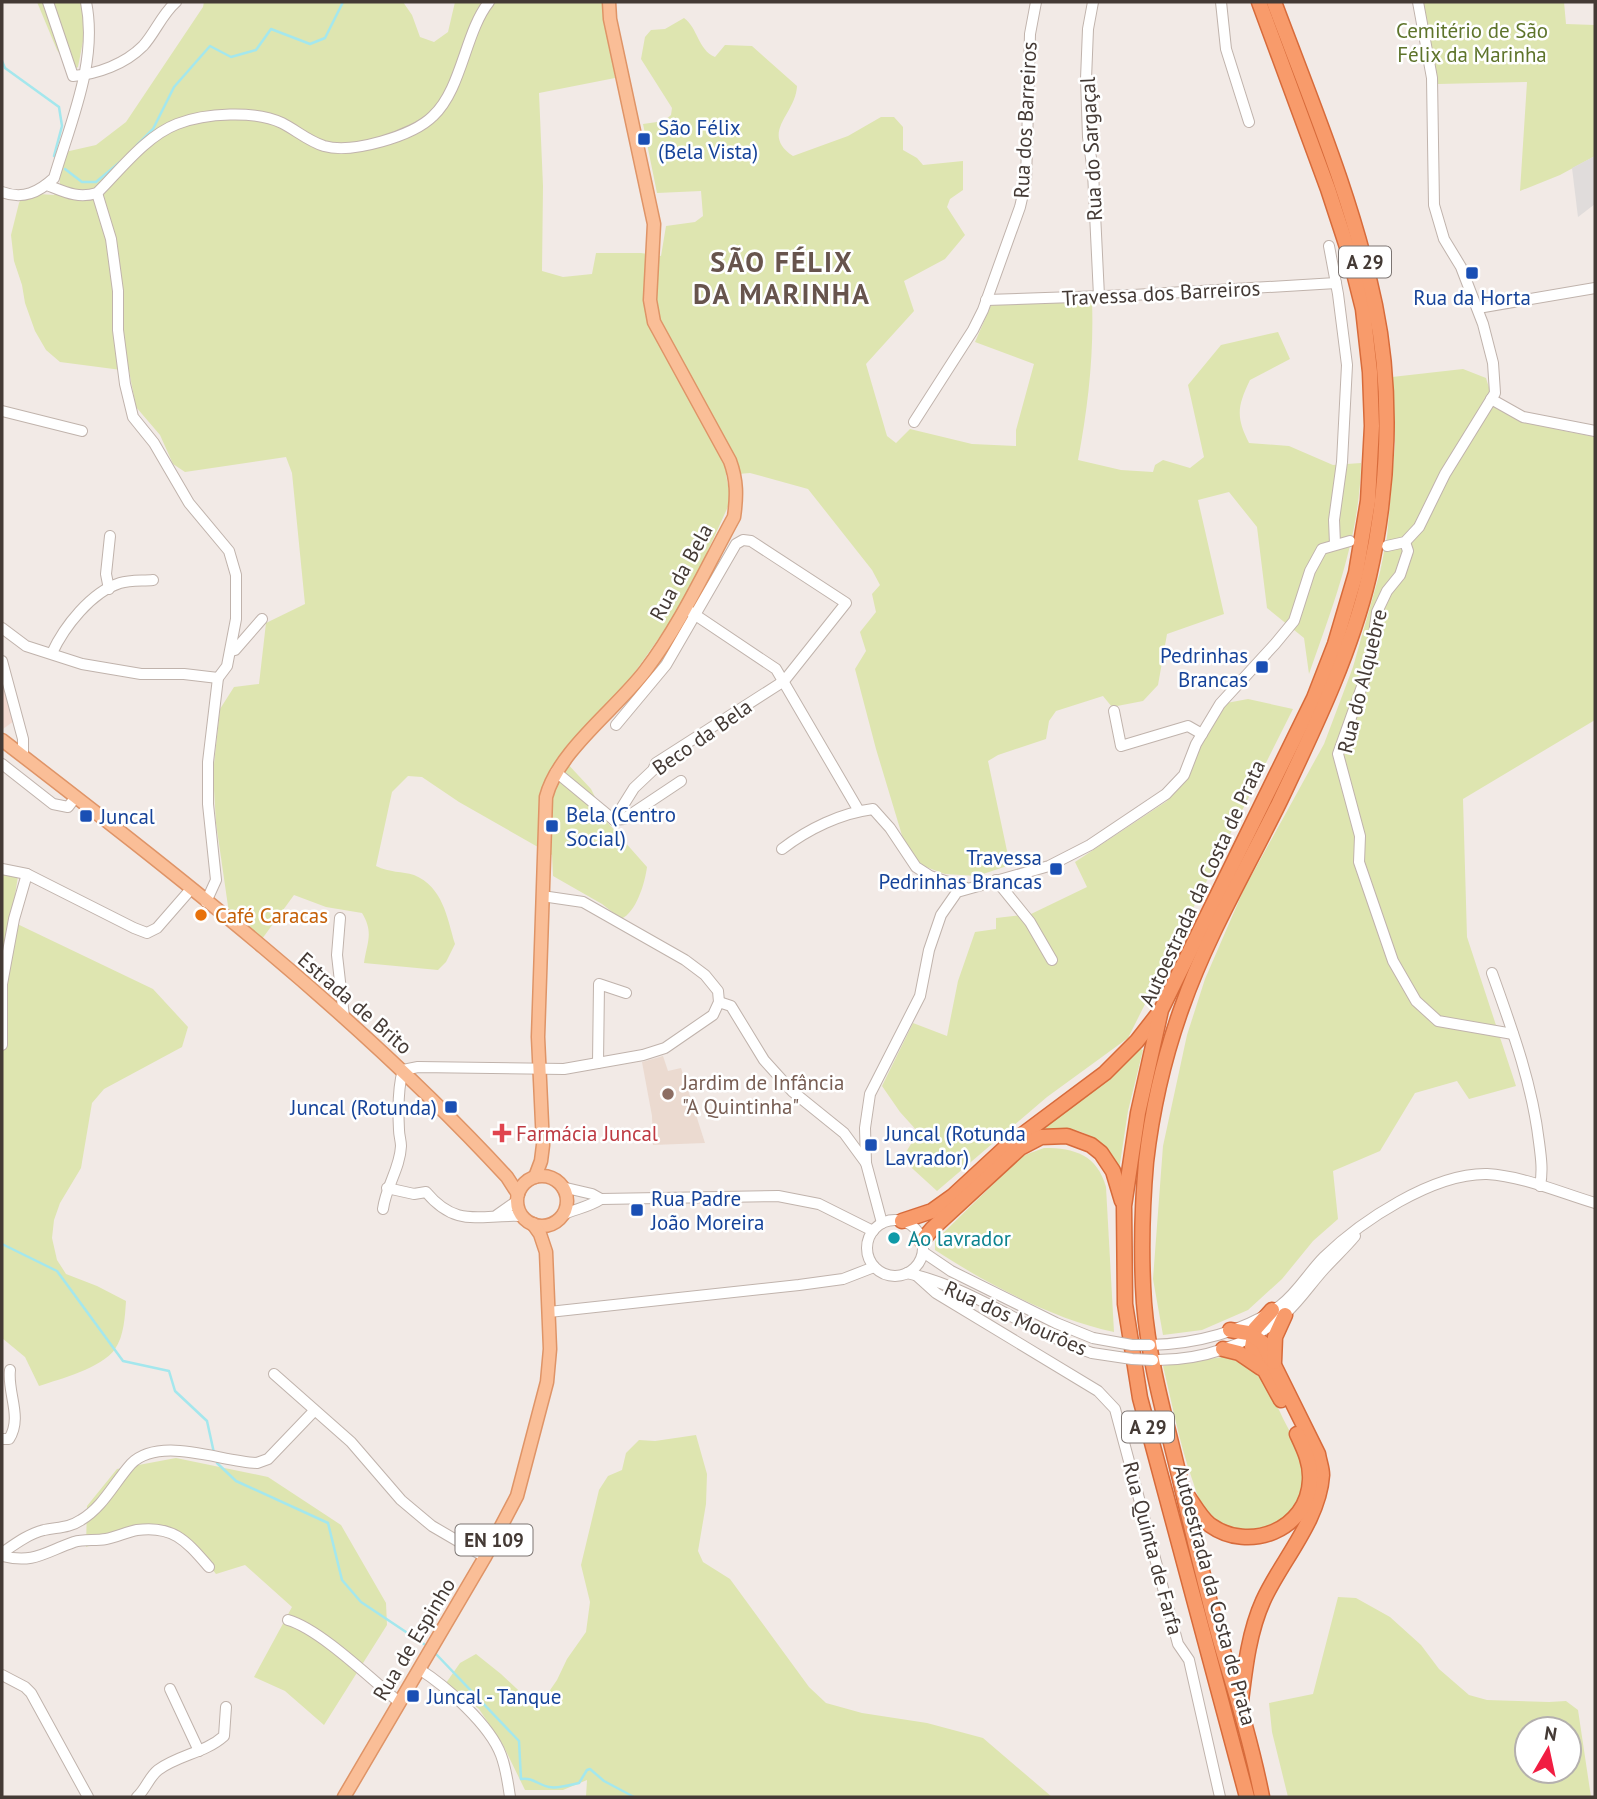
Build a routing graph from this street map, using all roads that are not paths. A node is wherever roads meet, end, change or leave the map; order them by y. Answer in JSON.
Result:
{"nodes":[{"id":1,"x":48,"y":2,"type":"edge"},
{"id":2,"x":86,"y":2,"type":"edge"},
{"id":3,"x":176,"y":2,"type":"edge"},
{"id":4,"x":489,"y":2,"type":"edge"},
{"id":5,"x":609,"y":2,"type":"edge"},
{"id":6,"x":1036,"y":2,"type":"edge"},
{"id":7,"x":1093,"y":2,"type":"edge"},
{"id":8,"x":1221,"y":2,"type":"edge"},
{"id":9,"x":1259,"y":2,"type":"edge"},
{"id":10,"x":1273,"y":2,"type":"edge"},
{"id":11,"x":1418,"y":2,"type":"edge"},
{"id":12,"x":85,"y":75,"type":"junction"},
{"id":13,"x":1249,"y":122,"type":"dead end"},
{"id":14,"x":47,"y":185,"type":"junction"},
{"id":15,"x":2,"y":192,"type":"edge"},
{"id":16,"x":97,"y":193,"type":"junction"},
{"id":17,"x":1329,"y":246,"type":"dead end"},
{"id":18,"x":1336,"y":284,"type":"junction"},
{"id":19,"x":1595,"y":288,"type":"edge"},
{"id":20,"x":1099,"y":296,"type":"junction"},
{"id":21,"x":986,"y":300,"type":"junction"},
{"id":22,"x":1478,"y":308,"type":"junction"},
{"id":23,"x":1491,"y":399,"type":"junction"},
{"id":24,"x":2,"y":411,"type":"edge"},
{"id":25,"x":914,"y":422,"type":"dead end"},
{"id":26,"x":82,"y":431,"type":"dead end"},
{"id":27,"x":1595,"y":431,"type":"edge"},
{"id":28,"x":110,"y":536,"type":"dead end"},
{"id":29,"x":743,"y":540,"type":"joint"},
{"id":30,"x":1350,"y":541,"type":"dead end"},
{"id":31,"x":1405,"y":542,"type":"junction"},
{"id":32,"x":1335,"y":544,"type":"junction"},
{"id":33,"x":1387,"y":547,"type":"dead end"},
{"id":34,"x":153,"y":580,"type":"dead end"},
{"id":35,"x":109,"y":589,"type":"junction"},
{"id":36,"x":690,"y":612,"type":"junction"},
{"id":37,"x":262,"y":619,"type":"dead end"},
{"id":38,"x":2,"y":628,"type":"edge"},
{"id":39,"x":231,"y":651,"type":"junction"},
{"id":40,"x":52,"y":653,"type":"junction"},
{"id":41,"x":2,"y":661,"type":"edge"},
{"id":42,"x":218,"y":678,"type":"junction"},
{"id":43,"x":784,"y":681,"type":"junction"},
{"id":44,"x":1114,"y":711,"type":"dead end"},
{"id":45,"x":616,"y":725,"type":"dead end"},
{"id":46,"x":1202,"y":734,"type":"junction"},
{"id":47,"x":2,"y":740,"type":"edge"},
{"id":48,"x":23,"y":756,"type":"junction"},
{"id":49,"x":2,"y":764,"type":"edge"},
{"id":50,"x":556,"y":772,"type":"junction"},
{"id":51,"x":681,"y":780,"type":"dead end"},
{"id":52,"x":75,"y":798,"type":"junction"},
{"id":53,"x":859,"y":811,"type":"junction"},
{"id":54,"x":614,"y":820,"type":"junction"},
{"id":55,"x":782,"y":849,"type":"dead end"},
{"id":56,"x":2,"y":869,"type":"edge"},
{"id":57,"x":27,"y":874,"type":"junction"},
{"id":58,"x":996,"y":880,"type":"junction"},
{"id":59,"x":191,"y":889,"type":"junction"},
{"id":60,"x":967,"y":889,"type":"junction"},
{"id":61,"x":542,"y":896,"type":"junction"},
{"id":62,"x":206,"y":902,"type":"junction"},
{"id":63,"x":340,"y":918,"type":"dead end"},
{"id":64,"x":1052,"y":960,"type":"dead end"},
{"id":65,"x":1492,"y":973,"type":"dead end"},
{"id":66,"x":626,"y":993,"type":"dead end"},
{"id":67,"x":719,"y":1002,"type":"junction"},
{"id":68,"x":1161,"y":1010,"type":"junction"},
{"id":69,"x":344,"y":1017,"type":"junction"},
{"id":70,"x":1513,"y":1034,"type":"junction"},
{"id":71,"x":2,"y":1045,"type":"edge"},
{"id":72,"x":598,"y":1063,"type":"junction"},
{"id":73,"x":403,"y":1070,"type":"junction"},
{"id":74,"x":540,"y":1070,"type":"junction"},
{"id":75,"x":866,"y":1128,"type":"junction"},
{"id":76,"x":844,"y":1133,"type":"junction"},
{"id":77,"x":542,"y":1146,"type":"junction"},
{"id":78,"x":866,"y":1163,"type":"junction"},
{"id":79,"x":507,"y":1177,"type":"junction"},
{"id":80,"x":531,"y":1179,"type":"junction"},
{"id":81,"x":559,"y":1184,"type":"junction"},
{"id":82,"x":1540,"y":1186,"type":"junction"},
{"id":83,"x":387,"y":1188,"type":"junction"},
{"id":84,"x":517,"y":1197,"type":"junction"},
{"id":85,"x":601,"y":1199,"type":"junction"},
{"id":86,"x":1595,"y":1203,"type":"edge"},
{"id":87,"x":1124,"y":1206,"type":"junction"},
{"id":88,"x":383,"y":1209,"type":"dead end"},
{"id":89,"x":495,"y":1216,"type":"junction"},
{"id":90,"x":521,"y":1216,"type":"junction"},
{"id":91,"x":559,"y":1218,"type":"junction"},
{"id":92,"x":902,"y":1221,"type":"junction"},
{"id":93,"x":533,"y":1224,"type":"junction"},
{"id":94,"x":877,"y":1227,"type":"junction"},
{"id":95,"x":923,"y":1247,"type":"junction"},
{"id":96,"x":546,"y":1252,"type":"junction"},
{"id":97,"x":874,"y":1267,"type":"junction"},
{"id":98,"x":912,"y":1274,"type":"junction"},
{"id":99,"x":549,"y":1312,"type":"junction"},
{"id":100,"x":1278,"y":1312,"type":"junction"},
{"id":101,"x":1230,"y":1330,"type":"junction"},
{"id":102,"x":1254,"y":1336,"type":"junction"},
{"id":103,"x":1223,"y":1349,"type":"junction"},
{"id":104,"x":1269,"y":1369,"type":"junction"},
{"id":105,"x":10,"y":1370,"type":"dead end"},
{"id":106,"x":274,"y":1374,"type":"dead end"},
{"id":107,"x":314,"y":1411,"type":"junction"},
{"id":108,"x":2,"y":1439,"type":"edge"},
{"id":109,"x":1183,"y":1489,"type":"junction"},
{"id":110,"x":2,"y":1555,"type":"edge"},
{"id":111,"x":485,"y":1557,"type":"junction"},
{"id":112,"x":209,"y":1567,"type":"dead end"},
{"id":113,"x":288,"y":1620,"type":"dead end"},
{"id":114,"x":419,"y":1669,"type":"junction"},
{"id":115,"x":2,"y":1675,"type":"edge"},
{"id":116,"x":170,"y":1689,"type":"dead end"},
{"id":117,"x":400,"y":1702,"type":"junction"},
{"id":118,"x":1241,"y":1706,"type":"junction"},
{"id":119,"x":226,"y":1707,"type":"dead end"},
{"id":120,"x":199,"y":1751,"type":"junction"},
{"id":121,"x":88,"y":1797,"type":"edge"},
{"id":122,"x":137,"y":1797,"type":"edge"},
{"id":123,"x":344,"y":1797,"type":"edge"},
{"id":124,"x":510,"y":1797,"type":"edge"},
{"id":125,"x":1220,"y":1797,"type":"edge"},
{"id":126,"x":1247,"y":1797,"type":"edge"},
{"id":127,"x":1262,"y":1797,"type":"edge"}],
"edges":[{"from":1,"to":12,"type":"street"},
{"from":2,"to":12,"type":"street"},
{"from":3,"to":12,"type":"street"},
{"from":4,"to":16,"type":"street"},
{"from":5,"to":36,"type":"main road","name":"Rua da Bela"},
{"from":6,"to":21,"type":"street","name":"Rua dos Barreiros"},
{"from":7,"to":20,"type":"street","name":"Rua do Sargaçal"},
{"from":8,"to":13,"type":"street"},
{"from":9,"to":68,"type":"highway","name":"Autoestrada da Costa de Prata","number":"A 29"},
{"from":10,"to":109,"type":"highway","name":"Autoestrada da Costa de Prata","number":"A 29"},
{"from":11,"to":22,"type":"street"},
{"from":12,"to":14,"type":"street"},
{"from":14,"to":15,"type":"street"},
{"from":14,"to":16,"type":"street"},
{"from":16,"to":39,"type":"street"},
{"from":17,"to":18,"type":"street"},
{"from":18,"to":20,"type":"street","name":"Travessa dos Barreiros"},
{"from":18,"to":32,"type":"street"},
{"from":19,"to":22,"type":"street"},
{"from":20,"to":21,"type":"street","name":"Travessa dos Barreiros"},
{"from":21,"to":25,"type":"street","name":"Rua dos Barreiros"},
{"from":22,"to":23,"type":"street"},
{"from":23,"to":27,"type":"street"},
{"from":23,"to":31,"type":"street"},
{"from":24,"to":26,"type":"street"},
{"from":28,"to":35,"type":"street"},
{"from":29,"to":36,"type":"street","name":"Rua da Bela"},
{"from":29,"to":43,"type":"street","name":"Beco da Bela"},
{"from":30,"to":32,"type":"street"},
{"from":31,"to":33,"type":"street"},
{"from":31,"to":70,"type":"street","name":"Rua do Alquebre"},
{"from":32,"to":46,"type":"street"},
{"from":34,"to":35,"type":"street"},
{"from":35,"to":40,"type":"street"},
{"from":36,"to":43,"type":"street"},
{"from":36,"to":45,"type":"street","name":"Rua da Bela"},
{"from":36,"to":50,"type":"main road","name":"Rua da Bela"},
{"from":37,"to":39,"type":"street"},
{"from":38,"to":40,"type":"street"},
{"from":39,"to":42,"type":"street"},
{"from":40,"to":42,"type":"street"},
{"from":41,"to":48,"type":"street"},
{"from":42,"to":62,"type":"street"},
{"from":43,"to":53,"type":"street"},
{"from":43,"to":54,"type":"street","name":"Beco da Bela"},
{"from":44,"to":46,"type":"street"},
{"from":46,"to":58,"type":"street"},
{"from":47,"to":48,"type":"main road","name":"Estrada de Brito"},
{"from":48,"to":52,"type":"main road","name":"Estrada de Brito"},
{"from":49,"to":52,"type":"street"},
{"from":50,"to":54,"type":"street"},
{"from":50,"to":61,"type":"main road","name":"Rua da Bela"},
{"from":51,"to":54,"type":"street"},
{"from":52,"to":59,"type":"main road","name":"Estrada de Brito"},
{"from":53,"to":55,"type":"street"},
{"from":53,"to":60,"type":"street"},
{"from":56,"to":57,"type":"street"},
{"from":57,"to":59,"type":"street"},
{"from":57,"to":71,"type":"street"},
{"from":58,"to":60,"type":"street"},
{"from":58,"to":64,"type":"street"},
{"from":59,"to":62,"type":"main road","name":"Estrada de Brito"},
{"from":60,"to":75,"type":"street"},
{"from":61,"to":67,"type":"street"},
{"from":61,"to":74,"type":"main road","name":"Rua da Bela"},
{"from":62,"to":69,"type":"main road","name":"Estrada de Brito"},
{"from":63,"to":69,"type":"street"},
{"from":65,"to":70,"type":"street"},
{"from":66,"to":72,"type":"street"},
{"from":67,"to":72,"type":"street"},
{"from":67,"to":76,"type":"street"},
{"from":68,"to":87,"type":"highway","name":"Autoestrada da Costa de Prata","number":"A 29"},
{"from":68,"to":92,"type":"highway"},
{"from":69,"to":73,"type":"main road","name":"Estrada de Brito"},
{"from":70,"to":82,"type":"street"},
{"from":72,"to":74,"type":"street"},
{"from":73,"to":74,"type":"street"},
{"from":73,"to":79,"type":"main road","name":"Estrada de Brito"},
{"from":73,"to":83,"type":"street"},
{"from":74,"to":77,"type":"main road","name":"Rua da Bela"},
{"from":75,"to":76,"type":"street"},
{"from":75,"to":78,"type":"street"},
{"from":76,"to":78,"type":"street"},
{"from":77,"to":80,"type":"main road","name":"Rua da Bela"},
{"from":77,"to":81,"type":"main road","name":"Rua da Bela"},
{"from":78,"to":94,"type":"street"},
{"from":79,"to":80,"type":"main road"},
{"from":79,"to":84,"type":"main road","name":"Estrada de Brito"},
{"from":80,"to":81,"type":"main road"},
{"from":80,"to":84,"type":"main road"},
{"from":81,"to":85,"type":"street"},
{"from":81,"to":91,"type":"main road","number":"EN 109"},
{"from":82,"to":86,"type":"street","name":"Rua dos Mourões"},
{"from":82,"to":100,"type":"street","name":"Rua dos Mourões"},
{"from":83,"to":88,"type":"street"},
{"from":83,"to":89,"type":"street"},
{"from":84,"to":89,"type":"street"},
{"from":84,"to":90,"type":"main road"},
{"from":85,"to":91,"type":"street"},
{"from":85,"to":94,"type":"street"},
{"from":87,"to":95,"type":"highway"},
{"from":87,"to":126,"type":"highway","name":"Autoestrada da Costa de Prata","number":"A 29"},
{"from":89,"to":90,"type":"street"},
{"from":90,"to":93,"type":"main road"},
{"from":91,"to":93,"type":"main road"},
{"from":91,"to":96,"type":"main road","name":"Rua de Espinho","number":"EN 109"},
{"from":92,"to":94,"type":"street"},
{"from":92,"to":95,"type":"street"},
{"from":93,"to":96,"type":"main road","name":"Rua de Espinho","number":"EN 109"},
{"from":94,"to":97,"type":"street"},
{"from":95,"to":98,"type":"street"},
{"from":95,"to":101,"type":"street","name":"Rua dos Mourões","bridge":true},
{"from":96,"to":99,"type":"main road","name":"Rua de Espinho","number":"EN 109"},
{"from":97,"to":98,"type":"street"},
{"from":97,"to":99,"type":"street"},
{"from":98,"to":103,"type":"street","name":"Rua dos Mourões","bridge":true},
{"from":98,"to":125,"type":"street","name":"Rua Quinta de Farfa"},
{"from":99,"to":111,"type":"main road","name":"Rua de Espinho","number":"EN 109"},
{"from":100,"to":101,"type":"street","name":"Rua dos Mourões"},
{"from":100,"to":102,"type":"highway"},
{"from":100,"to":104,"type":"highway"},
{"from":101,"to":102,"type":"highway"},
{"from":102,"to":103,"type":"street","name":"Rua dos Mourões"},
{"from":102,"to":104,"type":"highway"},
{"from":103,"to":104,"type":"highway"},
{"from":104,"to":109,"type":"highway"},
{"from":104,"to":118,"type":"highway"},
{"from":105,"to":108,"type":"street"},
{"from":106,"to":107,"type":"street"},
{"from":107,"to":110,"type":"street"},
{"from":107,"to":111,"type":"street"},
{"from":109,"to":118,"type":"highway","name":"Autoestrada da Costa de Prata","number":"A 29"},
{"from":110,"to":112,"type":"street"},
{"from":111,"to":114,"type":"main road","name":"Rua de Espinho","number":"EN 109"},
{"from":113,"to":117,"type":"street"},
{"from":114,"to":117,"type":"main road","name":"Rua de Espinho","number":"EN 109"},
{"from":114,"to":124,"type":"street"},
{"from":115,"to":121,"type":"street"},
{"from":116,"to":120,"type":"street"},
{"from":117,"to":123,"type":"main road","name":"Rua de Espinho","number":"EN 109"},
{"from":118,"to":127,"type":"highway","name":"Autoestrada da Costa de Prata","number":"A 29"},
{"from":119,"to":120,"type":"street"},
{"from":120,"to":122,"type":"street"}]}
